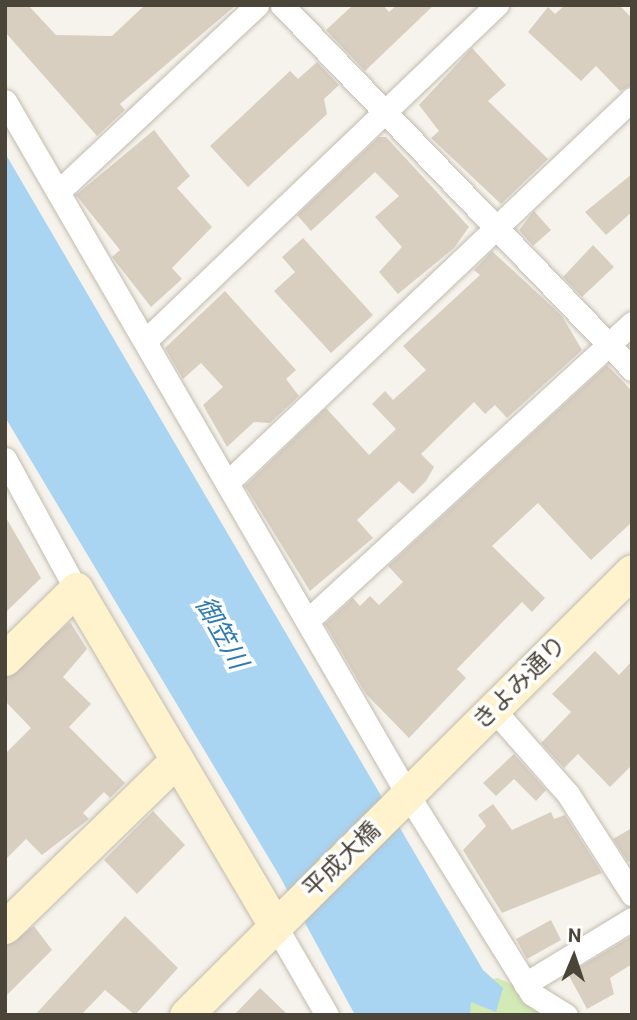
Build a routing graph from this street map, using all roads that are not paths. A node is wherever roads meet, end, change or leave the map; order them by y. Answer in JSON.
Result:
{"nodes":[{"id":1,"x":257,"y":5,"type":"edge"},
{"id":2,"x":282,"y":5,"type":"edge"},
{"id":3,"x":497,"y":5,"type":"edge"},
{"id":4,"x":632,"y":99,"type":"edge"},
{"id":5,"x":5,"y":101,"type":"edge"},
{"id":6,"x":384,"y":110,"type":"junction"},
{"id":7,"x":58,"y":192,"type":"junction"},
{"id":8,"x":496,"y":227,"type":"junction"},
{"id":9,"x":632,"y":324,"type":"edge"},
{"id":10,"x":145,"y":341,"type":"junction"},
{"id":11,"x":610,"y":345,"type":"junction"},
{"id":12,"x":632,"y":369,"type":"edge"},
{"id":13,"x":5,"y":459,"type":"edge"},
{"id":14,"x":227,"y":483,"type":"junction"},
{"id":15,"x":632,"y":571,"type":"edge"},
{"id":16,"x":76,"y":589,"type":"junction"},
{"id":17,"x":307,"y":621,"type":"junction"},
{"id":18,"x":5,"y":659,"type":"edge"},
{"id":19,"x":493,"y":709,"type":"junction"},
{"id":20,"x":177,"y":760,"type":"junction"},
{"id":21,"x":408,"y":795,"type":"junction"},
{"id":22,"x":632,"y":894,"type":"edge"},
{"id":23,"x":632,"y":919,"type":"edge"},
{"id":24,"x":275,"y":925,"type":"junction"},
{"id":25,"x":5,"y":927,"type":"edge"},
{"id":26,"x":525,"y":984,"type":"junction"},
{"id":27,"x":186,"y":1015,"type":"edge"},
{"id":28,"x":327,"y":1015,"type":"edge"},
{"id":29,"x":566,"y":1015,"type":"edge"}],
"edges":[{"from":1,"to":7,"type":"street"},
{"from":2,"to":6,"type":"street"},
{"from":3,"to":6,"type":"street"},
{"from":4,"to":8,"type":"street"},
{"from":5,"to":7,"type":"street"},
{"from":6,"to":8,"type":"street"},
{"from":6,"to":10,"type":"street"},
{"from":7,"to":10,"type":"street"},
{"from":8,"to":11,"type":"street"},
{"from":8,"to":14,"type":"street"},
{"from":9,"to":11,"type":"street"},
{"from":10,"to":14,"type":"street"},
{"from":11,"to":12,"type":"street"},
{"from":11,"to":17,"type":"street"},
{"from":13,"to":16,"type":"street"},
{"from":14,"to":17,"type":"street"},
{"from":15,"to":19,"type":"street","name":"きよみ通り"},
{"from":16,"to":18,"type":"street"},
{"from":16,"to":20,"type":"street"},
{"from":17,"to":21,"type":"street"},
{"from":19,"to":21,"type":"street","name":"きよみ通り"},
{"from":19,"to":22,"type":"street"},
{"from":20,"to":24,"type":"street"},
{"from":20,"to":25,"type":"street"},
{"from":21,"to":24,"type":"street","name":"平成大橋"},
{"from":21,"to":26,"type":"street"},
{"from":23,"to":26,"type":"street"},
{"from":24,"to":27,"type":"street"},
{"from":24,"to":28,"type":"street"},
{"from":26,"to":29,"type":"street"}]}
